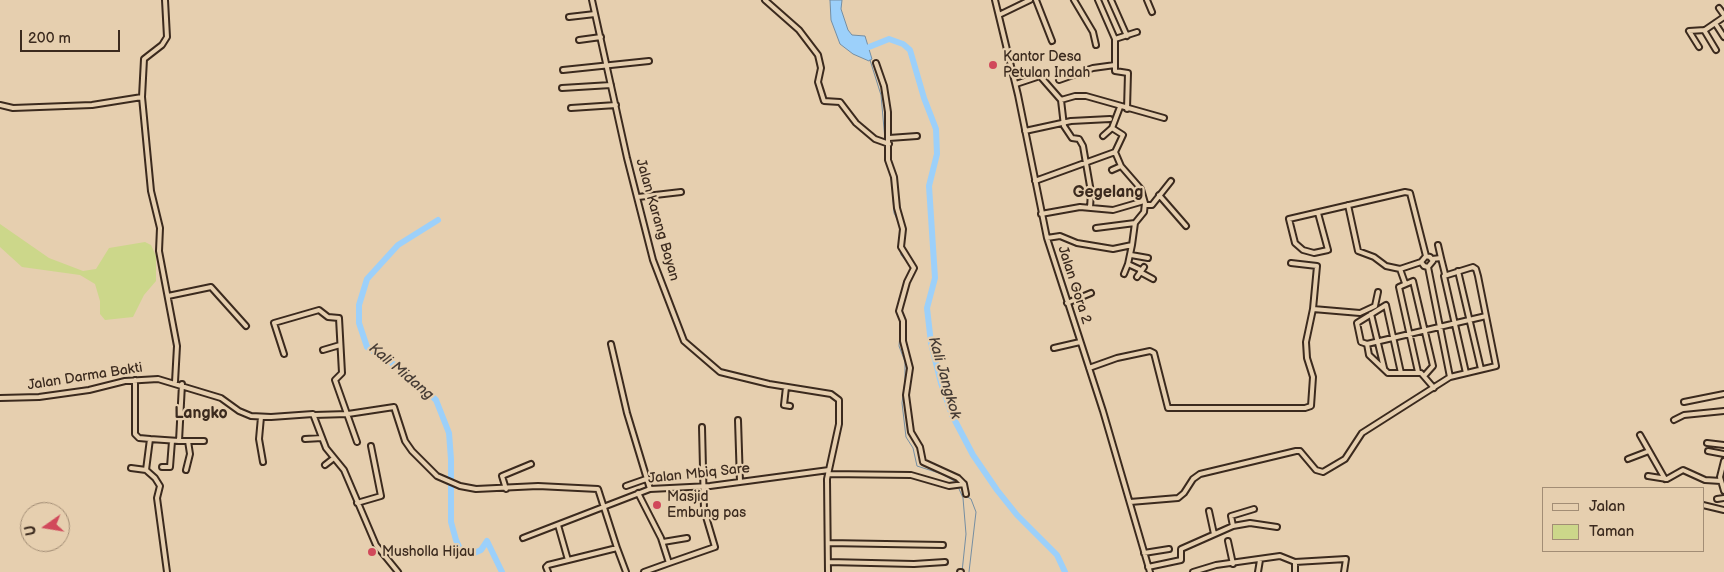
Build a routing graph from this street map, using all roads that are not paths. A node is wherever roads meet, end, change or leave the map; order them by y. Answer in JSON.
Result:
{"nodes":[{"id":1,"x":165,"y":0,"type":"edge"},
{"id":2,"x":592,"y":0,"type":"edge"},
{"id":3,"x":765,"y":0,"type":"edge"},
{"id":4,"x":995,"y":0,"type":"edge"},
{"id":5,"x":1030,"y":0,"type":"edge"},
{"id":6,"x":1036,"y":0,"type":"edge"},
{"id":7,"x":1074,"y":0,"type":"edge"},
{"id":8,"x":1098,"y":0,"type":"edge"},
{"id":9,"x":1111,"y":0,"type":"edge"},
{"id":10,"x":1147,"y":0,"type":"edge"},
{"id":11,"x":1720,"y":8,"type":"dead end"},
{"id":12,"x":1152,"y":12,"type":"dead end"},
{"id":13,"x":595,"y":14,"type":"junction"},
{"id":14,"x":999,"y":15,"type":"junction"},
{"id":15,"x":1724,"y":16,"type":"edge"},
{"id":16,"x":569,"y":17,"type":"dead end"},
{"id":17,"x":1715,"y":23,"type":"junction"},
{"id":18,"x":1704,"y":30,"type":"junction"},
{"id":19,"x":1137,"y":32,"type":"dead end"},
{"id":20,"x":1127,"y":36,"type":"junction"},
{"id":21,"x":601,"y":37,"type":"junction"},
{"id":22,"x":1724,"y":37,"type":"edge"},
{"id":23,"x":1115,"y":39,"type":"junction"},
{"id":24,"x":579,"y":40,"type":"dead end"},
{"id":25,"x":1052,"y":41,"type":"dead end"},
{"id":26,"x":1096,"y":45,"type":"dead end"},
{"id":27,"x":1699,"y":47,"type":"dead end"},
{"id":28,"x":1716,"y":50,"type":"dead end"},
{"id":29,"x":649,"y":61,"type":"dead end"},
{"id":30,"x":876,"y":63,"type":"dead end"},
{"id":31,"x":607,"y":64,"type":"junction"},
{"id":32,"x":1115,"y":65,"type":"junction"},
{"id":33,"x":563,"y":70,"type":"dead end"},
{"id":34,"x":1059,"y":80,"type":"dead end"},
{"id":35,"x":1016,"y":84,"type":"junction"},
{"id":36,"x":611,"y":86,"type":"junction"},
{"id":37,"x":562,"y":88,"type":"dead end"},
{"id":38,"x":142,"y":97,"type":"junction"},
{"id":39,"x":1061,"y":100,"type":"junction"},
{"id":40,"x":0,"y":105,"type":"edge"},
{"id":41,"x":616,"y":106,"type":"junction"},
{"id":42,"x":1120,"y":107,"type":"junction"},
{"id":43,"x":571,"y":108,"type":"dead end"},
{"id":44,"x":1127,"y":109,"type":"junction"},
{"id":45,"x":1164,"y":118,"type":"dead end"},
{"id":46,"x":1110,"y":119,"type":"dead end"},
{"id":47,"x":1063,"y":122,"type":"junction"},
{"id":48,"x":1112,"y":128,"type":"junction"},
{"id":49,"x":1025,"y":131,"type":"junction"},
{"id":50,"x":917,"y":136,"type":"dead end"},
{"id":51,"x":1103,"y":136,"type":"dead end"},
{"id":52,"x":889,"y":138,"type":"junction"},
{"id":53,"x":887,"y":144,"type":"junction"},
{"id":54,"x":1115,"y":152,"type":"junction"},
{"id":55,"x":1085,"y":165,"type":"junction"},
{"id":56,"x":1122,"y":166,"type":"junction"},
{"id":57,"x":1112,"y":170,"type":"dead end"},
{"id":58,"x":1034,"y":181,"type":"junction"},
{"id":59,"x":1171,"y":181,"type":"dead end"},
{"id":60,"x":681,"y":192,"type":"dead end"},
{"id":61,"x":638,"y":196,"type":"junction"},
{"id":62,"x":1159,"y":196,"type":"junction"},
{"id":63,"x":1145,"y":203,"type":"junction"},
{"id":64,"x":1348,"y":205,"type":"junction"},
{"id":65,"x":1090,"y":208,"type":"junction"},
{"id":66,"x":1318,"y":213,"type":"junction"},
{"id":67,"x":1041,"y":214,"type":"junction"},
{"id":68,"x":1135,"y":224,"type":"junction"},
{"id":69,"x":1186,"y":226,"type":"dead end"},
{"id":70,"x":1096,"y":228,"type":"dead end"},
{"id":71,"x":1047,"y":238,"type":"junction"},
{"id":72,"x":1132,"y":245,"type":"junction"},
{"id":73,"x":1438,"y":245,"type":"dead end"},
{"id":74,"x":1131,"y":254,"type":"junction"},
{"id":75,"x":1426,"y":256,"type":"junction"},
{"id":76,"x":1148,"y":258,"type":"dead end"},
{"id":77,"x":1441,"y":258,"type":"junction"},
{"id":78,"x":1432,"y":259,"type":"junction"},
{"id":79,"x":1421,"y":262,"type":"junction"},
{"id":80,"x":1291,"y":263,"type":"dead end"},
{"id":81,"x":1128,"y":264,"type":"junction"},
{"id":82,"x":1428,"y":267,"type":"junction"},
{"id":83,"x":1400,"y":268,"type":"junction"},
{"id":84,"x":1142,"y":270,"type":"junction"},
{"id":85,"x":1458,"y":271,"type":"junction"},
{"id":86,"x":1124,"y":274,"type":"dead end"},
{"id":87,"x":1445,"y":274,"type":"junction"},
{"id":88,"x":1137,"y":277,"type":"dead end"},
{"id":89,"x":1153,"y":279,"type":"dead end"},
{"id":90,"x":1405,"y":283,"type":"junction"},
{"id":91,"x":1378,"y":292,"type":"dead end"},
{"id":92,"x":1091,"y":293,"type":"dead end"},
{"id":93,"x":168,"y":296,"type":"junction"},
{"id":94,"x":1067,"y":303,"type":"junction"},
{"id":95,"x":1313,"y":309,"type":"junction"},
{"id":96,"x":1371,"y":314,"type":"junction"},
{"id":97,"x":1486,"y":316,"type":"junction"},
{"id":98,"x":1470,"y":320,"type":"junction"},
{"id":99,"x":1456,"y":324,"type":"junction"},
{"id":100,"x":246,"y":326,"type":"dead end"},
{"id":101,"x":1440,"y":328,"type":"junction"},
{"id":102,"x":1425,"y":332,"type":"junction"},
{"id":103,"x":1410,"y":335,"type":"junction"},
{"id":104,"x":1394,"y":338,"type":"junction"},
{"id":105,"x":1377,"y":341,"type":"junction"},
{"id":106,"x":1080,"y":342,"type":"junction"},
{"id":107,"x":611,"y":344,"type":"dead end"},
{"id":108,"x":1366,"y":344,"type":"junction"},
{"id":109,"x":340,"y":345,"type":"junction"},
{"id":110,"x":1054,"y":348,"type":"dead end"},
{"id":111,"x":323,"y":350,"type":"dead end"},
{"id":112,"x":284,"y":354,"type":"dead end"},
{"id":113,"x":1089,"y":368,"type":"junction"},
{"id":114,"x":1481,"y":369,"type":"junction"},
{"id":115,"x":1385,"y":370,"type":"junction"},
{"id":116,"x":1418,"y":372,"type":"junction"},
{"id":117,"x":1401,"y":373,"type":"junction"},
{"id":118,"x":1466,"y":373,"type":"junction"},
{"id":119,"x":1425,"y":374,"type":"junction"},
{"id":120,"x":1450,"y":377,"type":"junction"},
{"id":121,"x":135,"y":380,"type":"junction"},
{"id":122,"x":175,"y":382,"type":"junction"},
{"id":123,"x":182,"y":384,"type":"junction"},
{"id":124,"x":786,"y":387,"type":"junction"},
{"id":125,"x":1434,"y":388,"type":"junction"},
{"id":126,"x":1724,"y":394,"type":"edge"},
{"id":127,"x":0,"y":398,"type":"edge"},
{"id":128,"x":1684,"y":402,"type":"dead end"},
{"id":129,"x":790,"y":406,"type":"dead end"},
{"id":130,"x":1724,"y":411,"type":"edge"},
{"id":131,"x":348,"y":414,"type":"junction"},
{"id":132,"x":314,"y":415,"type":"junction"},
{"id":133,"x":260,"y":417,"type":"junction"},
{"id":134,"x":738,"y":420,"type":"dead end"},
{"id":135,"x":1674,"y":420,"type":"dead end"},
{"id":136,"x":702,"y":427,"type":"dead end"},
{"id":137,"x":1640,"y":435,"type":"dead end"},
{"id":138,"x":322,"y":438,"type":"junction"},
{"id":139,"x":305,"y":439,"type":"dead end"},
{"id":140,"x":150,"y":440,"type":"junction"},
{"id":141,"x":172,"y":441,"type":"junction"},
{"id":142,"x":179,"y":441,"type":"junction"},
{"id":143,"x":188,"y":441,"type":"junction"},
{"id":144,"x":204,"y":441,"type":"dead end"},
{"id":145,"x":357,"y":442,"type":"dead end"},
{"id":146,"x":1707,"y":443,"type":"dead end"},
{"id":147,"x":1724,"y":445,"type":"edge"},
{"id":148,"x":371,"y":446,"type":"dead end"},
{"id":149,"x":1649,"y":451,"type":"junction"},
{"id":150,"x":1708,"y":451,"type":"dead end"},
{"id":151,"x":1724,"y":454,"type":"edge"},
{"id":152,"x":334,"y":458,"type":"junction"},
{"id":153,"x":1628,"y":459,"type":"dead end"},
{"id":154,"x":1724,"y":461,"type":"edge"},
{"id":155,"x":263,"y":462,"type":"dead end"},
{"id":156,"x":531,"y":464,"type":"dead end"},
{"id":157,"x":325,"y":466,"type":"dead end"},
{"id":158,"x":162,"y":467,"type":"dead end"},
{"id":159,"x":132,"y":468,"type":"dead end"},
{"id":160,"x":146,"y":470,"type":"junction"},
{"id":161,"x":186,"y":470,"type":"dead end"},
{"id":162,"x":828,"y":472,"type":"junction"},
{"id":163,"x":1648,"y":476,"type":"dead end"},
{"id":164,"x":646,"y":479,"type":"junction"},
{"id":165,"x":1666,"y":479,"type":"junction"},
{"id":166,"x":1721,"y":481,"type":"junction"},
{"id":167,"x":740,"y":482,"type":"junction"},
{"id":168,"x":963,"y":484,"type":"junction"},
{"id":169,"x":626,"y":486,"type":"dead end"},
{"id":170,"x":703,"y":486,"type":"junction"},
{"id":171,"x":650,"y":488,"type":"junction"},
{"id":172,"x":506,"y":489,"type":"junction"},
{"id":173,"x":1724,"y":491,"type":"edge"},
{"id":174,"x":638,"y":493,"type":"junction"},
{"id":175,"x":966,"y":494,"type":"dead end"},
{"id":176,"x":1724,"y":498,"type":"edge"},
{"id":177,"x":1717,"y":499,"type":"dead end"},
{"id":178,"x":1130,"y":502,"type":"junction"},
{"id":179,"x":357,"y":504,"type":"junction"},
{"id":180,"x":604,"y":505,"type":"junction"},
{"id":181,"x":1704,"y":505,"type":"edge"},
{"id":182,"x":1254,"y":509,"type":"dead end"},
{"id":183,"x":1724,"y":510,"type":"edge"},
{"id":184,"x":1209,"y":511,"type":"dead end"},
{"id":185,"x":1244,"y":512,"type":"junction"},
{"id":186,"x":1250,"y":523,"type":"junction"},
{"id":187,"x":558,"y":524,"type":"junction"},
{"id":188,"x":1233,"y":526,"type":"junction"},
{"id":189,"x":1277,"y":526,"type":"dead end"},
{"id":190,"x":1214,"y":534,"type":"junction"},
{"id":191,"x":523,"y":538,"type":"dead end"},
{"id":192,"x":687,"y":538,"type":"dead end"},
{"id":193,"x":1228,"y":541,"type":"dead end"},
{"id":194,"x":663,"y":542,"type":"junction"},
{"id":195,"x":828,"y":543,"type":"junction"},
{"id":196,"x":943,"y":545,"type":"dead end"},
{"id":197,"x":617,"y":548,"type":"junction"},
{"id":198,"x":1169,"y":548,"type":"dead end"},
{"id":199,"x":1144,"y":553,"type":"junction"},
{"id":200,"x":568,"y":560,"type":"junction"},
{"id":201,"x":1260,"y":560,"type":"junction"},
{"id":202,"x":669,"y":562,"type":"junction"},
{"id":203,"x":828,"y":562,"type":"junction"},
{"id":204,"x":945,"y":562,"type":"dead end"},
{"id":205,"x":1295,"y":562,"type":"junction"},
{"id":206,"x":1234,"y":564,"type":"junction"},
{"id":207,"x":1149,"y":570,"type":"edge"},
{"id":208,"x":167,"y":572,"type":"edge"},
{"id":209,"x":398,"y":572,"type":"edge"},
{"id":210,"x":548,"y":572,"type":"edge"},
{"id":211,"x":626,"y":572,"type":"edge"},
{"id":212,"x":644,"y":572,"type":"edge"},
{"id":213,"x":828,"y":572,"type":"edge"},
{"id":214,"x":1193,"y":572,"type":"edge"},
{"id":215,"x":1258,"y":572,"type":"edge"},
{"id":216,"x":1294,"y":572,"type":"edge"},
{"id":217,"x":1344,"y":572,"type":"edge"}],
"edges":[{"from":1,"to":38,"type":"street"},
{"from":2,"to":13,"type":"street","name":"Jalan Karang Bayan"},
{"from":3,"to":53,"type":"street"},
{"from":4,"to":14,"type":"street","name":"Jalan Gora 2"},
{"from":5,"to":14,"type":"street"},
{"from":6,"to":25,"type":"street"},
{"from":7,"to":26,"type":"street"},
{"from":8,"to":23,"type":"street"},
{"from":9,"to":20,"type":"street"},
{"from":10,"to":12,"type":"street"},
{"from":11,"to":15,"type":"street"},
{"from":13,"to":16,"type":"street"},
{"from":13,"to":21,"type":"street","name":"Jalan Karang Bayan"},
{"from":14,"to":35,"type":"street","name":"Jalan Gora 2"},
{"from":15,"to":17,"type":"street"},
{"from":17,"to":18,"type":"street"},
{"from":17,"to":22,"type":"street"},
{"from":18,"to":27,"type":"street"},
{"from":18,"to":28,"type":"street"},
{"from":19,"to":20,"type":"street"},
{"from":20,"to":23,"type":"street"},
{"from":21,"to":24,"type":"street"},
{"from":21,"to":31,"type":"street","name":"Jalan Karang Bayan"},
{"from":23,"to":32,"type":"street"},
{"from":29,"to":31,"type":"street"},
{"from":30,"to":52,"type":"street"},
{"from":31,"to":33,"type":"street"},
{"from":31,"to":36,"type":"street","name":"Jalan Karang Bayan"},
{"from":32,"to":34,"type":"street"},
{"from":32,"to":44,"type":"street"},
{"from":35,"to":39,"type":"street"},
{"from":35,"to":49,"type":"street","name":"Jalan Gora 2"},
{"from":36,"to":37,"type":"street"},
{"from":36,"to":41,"type":"street","name":"Jalan Karang Bayan"},
{"from":38,"to":40,"type":"street"},
{"from":38,"to":93,"type":"street"},
{"from":39,"to":42,"type":"street"},
{"from":39,"to":47,"type":"street"},
{"from":41,"to":43,"type":"street"},
{"from":41,"to":61,"type":"street","name":"Jalan Karang Bayan"},
{"from":42,"to":44,"type":"street"},
{"from":42,"to":48,"type":"street"},
{"from":44,"to":45,"type":"street"},
{"from":46,"to":47,"type":"street"},
{"from":47,"to":49,"type":"street"},
{"from":47,"to":55,"type":"street"},
{"from":48,"to":51,"type":"street"},
{"from":48,"to":54,"type":"street"},
{"from":49,"to":58,"type":"street","name":"Jalan Gora 2"},
{"from":50,"to":52,"type":"street"},
{"from":52,"to":53,"type":"street"},
{"from":53,"to":168,"type":"street"},
{"from":54,"to":55,"type":"street"},
{"from":54,"to":56,"type":"street"},
{"from":55,"to":58,"type":"street"},
{"from":55,"to":65,"type":"street"},
{"from":56,"to":57,"type":"street"},
{"from":56,"to":63,"type":"street"},
{"from":58,"to":67,"type":"street","name":"Jalan Gora 2"},
{"from":59,"to":62,"type":"street"},
{"from":60,"to":61,"type":"street"},
{"from":61,"to":124,"type":"street","name":"Jalan Karang Bayan"},
{"from":62,"to":63,"type":"street"},
{"from":62,"to":69,"type":"street"},
{"from":63,"to":65,"type":"street"},
{"from":63,"to":68,"type":"street"},
{"from":64,"to":66,"type":"street"},
{"from":64,"to":75,"type":"street"},
{"from":64,"to":83,"type":"street"},
{"from":65,"to":67,"type":"street"},
{"from":66,"to":66,"type":"street"},
{"from":67,"to":71,"type":"street","name":"Jalan Gora 2"},
{"from":68,"to":70,"type":"street"},
{"from":68,"to":72,"type":"street"},
{"from":71,"to":72,"type":"street"},
{"from":71,"to":94,"type":"street","name":"Jalan Gora 2"},
{"from":72,"to":74,"type":"street"},
{"from":73,"to":77,"type":"street"},
{"from":74,"to":76,"type":"street"},
{"from":74,"to":81,"type":"street"},
{"from":75,"to":78,"type":"street"},
{"from":75,"to":79,"type":"street"},
{"from":77,"to":78,"type":"street"},
{"from":77,"to":87,"type":"street"},
{"from":78,"to":82,"type":"street"},
{"from":79,"to":82,"type":"street"},
{"from":79,"to":83,"type":"street"},
{"from":80,"to":95,"type":"street"},
{"from":81,"to":84,"type":"street"},
{"from":81,"to":86,"type":"street"},
{"from":82,"to":101,"type":"street"},
{"from":83,"to":90,"type":"street"},
{"from":84,"to":88,"type":"street"},
{"from":84,"to":89,"type":"street"},
{"from":85,"to":87,"type":"street"},
{"from":85,"to":97,"type":"street"},
{"from":85,"to":98,"type":"street"},
{"from":87,"to":99,"type":"street"},
{"from":90,"to":102,"type":"street"},
{"from":90,"to":103,"type":"street"},
{"from":91,"to":95,"type":"street"},
{"from":92,"to":94,"type":"street"},
{"from":93,"to":100,"type":"street"},
{"from":93,"to":122,"type":"street"},
{"from":94,"to":106,"type":"street","name":"Jalan Gora 2"},
{"from":95,"to":113,"type":"street"},
{"from":96,"to":104,"type":"street"},
{"from":96,"to":105,"type":"street"},
{"from":96,"to":108,"type":"street"},
{"from":97,"to":98,"type":"street"},
{"from":97,"to":114,"type":"street"},
{"from":98,"to":99,"type":"street"},
{"from":98,"to":114,"type":"street"},
{"from":99,"to":101,"type":"street"},
{"from":99,"to":118,"type":"street"},
{"from":101,"to":102,"type":"street"},
{"from":101,"to":120,"type":"street"},
{"from":102,"to":103,"type":"street"},
{"from":102,"to":119,"type":"street"},
{"from":103,"to":104,"type":"street"},
{"from":103,"to":116,"type":"street"},
{"from":104,"to":105,"type":"street"},
{"from":104,"to":117,"type":"street"},
{"from":105,"to":108,"type":"street"},
{"from":105,"to":115,"type":"street"},
{"from":106,"to":110,"type":"street"},
{"from":106,"to":113,"type":"street","name":"Jalan Gora 2"},
{"from":107,"to":164,"type":"street"},
{"from":108,"to":115,"type":"street"},
{"from":109,"to":111,"type":"street"},
{"from":109,"to":112,"type":"street"},
{"from":109,"to":131,"type":"street"},
{"from":113,"to":178,"type":"street","name":"Jalan Gora 2"},
{"from":114,"to":118,"type":"street"},
{"from":115,"to":117,"type":"street"},
{"from":116,"to":117,"type":"street"},
{"from":116,"to":119,"type":"street"},
{"from":118,"to":120,"type":"street"},
{"from":119,"to":125,"type":"street"},
{"from":120,"to":125,"type":"street"},
{"from":121,"to":122,"type":"street","name":"Jalan Darma Bakti"},
{"from":121,"to":127,"type":"street","name":"Jalan Darma Bakti"},
{"from":121,"to":140,"type":"street"},
{"from":122,"to":123,"type":"street","name":"Jalan Darma Bakti"},
{"from":123,"to":133,"type":"street","name":"Jalan Darma Bakti"},
{"from":123,"to":142,"type":"street"},
{"from":124,"to":129,"type":"street"},
{"from":124,"to":162,"type":"street","name":"Jalan Karang Bayan"},
{"from":125,"to":178,"type":"street"},
{"from":126,"to":128,"type":"street"},
{"from":130,"to":135,"type":"street"},
{"from":131,"to":132,"type":"street","name":"Jalan Darma Bakti"},
{"from":131,"to":145,"type":"street"},
{"from":131,"to":172,"type":"street","name":"Jalan Darma Bakti"},
{"from":132,"to":133,"type":"street","name":"Jalan Darma Bakti"},
{"from":132,"to":138,"type":"street"},
{"from":133,"to":155,"type":"street"},
{"from":134,"to":167,"type":"street"},
{"from":136,"to":170,"type":"street"},
{"from":137,"to":149,"type":"street"},
{"from":138,"to":139,"type":"street"},
{"from":138,"to":152,"type":"street"},
{"from":140,"to":141,"type":"street"},
{"from":140,"to":160,"type":"street"},
{"from":141,"to":142,"type":"street"},
{"from":141,"to":158,"type":"street"},
{"from":142,"to":143,"type":"street"},
{"from":143,"to":144,"type":"street"},
{"from":143,"to":161,"type":"street"},
{"from":146,"to":147,"type":"street"},
{"from":148,"to":179,"type":"street"},
{"from":149,"to":153,"type":"street"},
{"from":149,"to":165,"type":"street"},
{"from":150,"to":151,"type":"street"},
{"from":152,"to":157,"type":"street"},
{"from":152,"to":179,"type":"street"},
{"from":154,"to":166,"type":"street"},
{"from":156,"to":172,"type":"street"},
{"from":159,"to":160,"type":"street"},
{"from":160,"to":208,"type":"street"},
{"from":162,"to":167,"type":"street","name":"Jalan Mbiq Sare"},
{"from":162,"to":168,"type":"street","name":"Jalan Mbiq Sare"},
{"from":162,"to":195,"type":"street","name":"Jalan Karang Bayan"},
{"from":163,"to":165,"type":"street"},
{"from":164,"to":169,"type":"street"},
{"from":164,"to":171,"type":"street"},
{"from":165,"to":166,"type":"street"},
{"from":166,"to":173,"type":"street"},
{"from":167,"to":170,"type":"street","name":"Jalan Mbiq Sare"},
{"from":168,"to":175,"type":"street"},
{"from":170,"to":171,"type":"street","name":"Jalan Mbiq Sare"},
{"from":170,"to":202,"type":"street"},
{"from":171,"to":174,"type":"street","name":"Jalan Mbiq Sare"},
{"from":172,"to":180,"type":"street"},
{"from":174,"to":180,"type":"street","name":"Jalan Mbiq Sare"},
{"from":174,"to":194,"type":"street"},
{"from":176,"to":177,"type":"street"},
{"from":178,"to":199,"type":"street","name":"Jalan Gora 2"},
{"from":179,"to":209,"type":"street"},
{"from":180,"to":187,"type":"street","name":"Jalan Mbiq Sare"},
{"from":180,"to":197,"type":"street"},
{"from":181,"to":183,"type":"street"},
{"from":182,"to":185,"type":"street"},
{"from":184,"to":190,"type":"street"},
{"from":185,"to":186,"type":"street"},
{"from":185,"to":188,"type":"street"},
{"from":186,"to":188,"type":"street"},
{"from":186,"to":189,"type":"street"},
{"from":187,"to":191,"type":"street","name":"Jalan Mbiq Sare"},
{"from":187,"to":200,"type":"street"},
{"from":188,"to":190,"type":"street"},
{"from":190,"to":207,"type":"street"},
{"from":192,"to":194,"type":"street"},
{"from":193,"to":206,"type":"street"},
{"from":194,"to":202,"type":"street"},
{"from":195,"to":196,"type":"street"},
{"from":195,"to":203,"type":"street","name":"Jalan Karang Bayan"},
{"from":197,"to":200,"type":"street"},
{"from":197,"to":211,"type":"street"},
{"from":198,"to":199,"type":"street"},
{"from":199,"to":207,"type":"street","name":"Jalan Gora 2"},
{"from":200,"to":210,"type":"street"},
{"from":201,"to":205,"type":"street"},
{"from":201,"to":206,"type":"street"},
{"from":201,"to":215,"type":"street"},
{"from":202,"to":212,"type":"street"},
{"from":203,"to":204,"type":"street"},
{"from":203,"to":213,"type":"street","name":"Jalan Karang Bayan"},
{"from":205,"to":216,"type":"street"},
{"from":205,"to":217,"type":"street"},
{"from":206,"to":214,"type":"street"}]}
